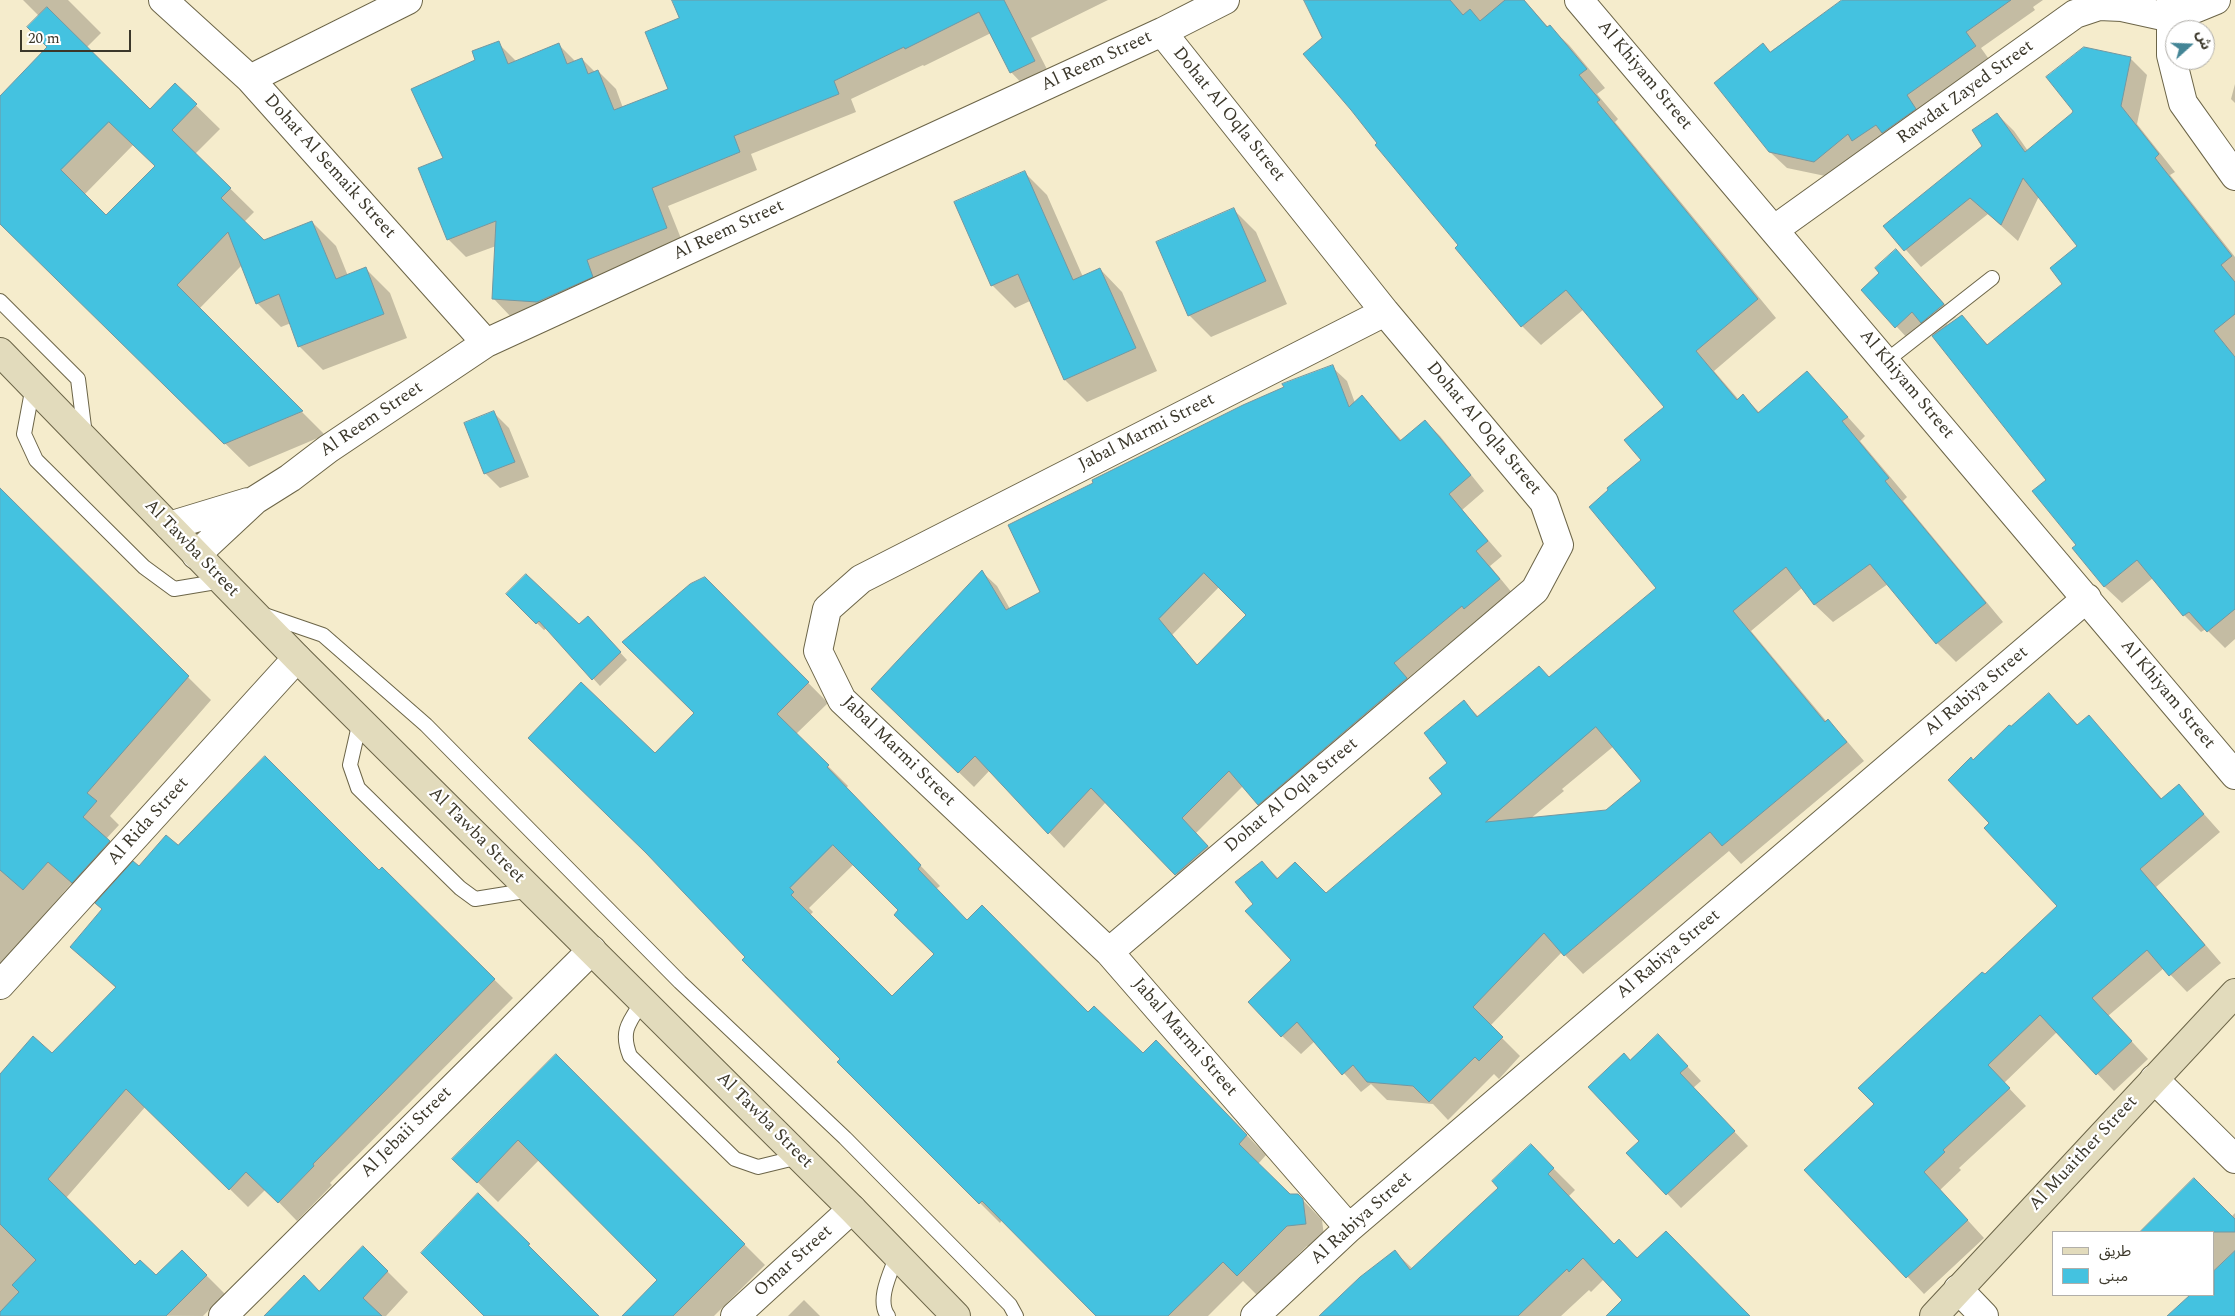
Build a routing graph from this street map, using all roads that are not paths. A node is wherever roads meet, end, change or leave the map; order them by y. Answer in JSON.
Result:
{"nodes":[{"id":1,"x":163,"y":0,"type":"edge"},
{"id":2,"x":408,"y":0,"type":"edge"},
{"id":3,"x":1225,"y":0,"type":"edge"},
{"id":4,"x":1579,"y":0,"type":"edge"},
{"id":5,"x":2216,"y":0,"type":"edge"},
{"id":6,"x":2172,"y":9,"type":"edge"},
{"id":7,"x":1162,"y":32,"type":"junction"},
{"id":8,"x":250,"y":80,"type":"junction"},
{"id":9,"x":2235,"y":176,"type":"edge"},
{"id":10,"x":1775,"y":229,"type":"junction"},
{"id":11,"x":1992,"y":278,"type":"dead end"},
{"id":12,"x":0,"y":302,"type":"edge"},
{"id":13,"x":1385,"y":312,"type":"junction"},
{"id":14,"x":486,"y":343,"type":"junction"},
{"id":15,"x":0,"y":352,"type":"edge"},
{"id":16,"x":1886,"y":361,"type":"junction"},
{"id":17,"x":33,"y":386,"type":"junction"},
{"id":18,"x":86,"y":441,"type":"junction"},
{"id":19,"x":255,"y":500,"type":"junction"},
{"id":20,"x":169,"y":526,"type":"junction"},
{"id":21,"x":196,"y":555,"type":"junction"},
{"id":22,"x":222,"y":581,"type":"junction"},
{"id":23,"x":2087,"y":598,"type":"junction"},
{"id":24,"x":250,"y":610,"type":"junction"},
{"id":25,"x":297,"y":658,"type":"junction"},
{"id":26,"x":360,"y":720,"type":"junction"},
{"id":27,"x":2234,"y":777,"type":"edge"},
{"id":28,"x":531,"y":890,"type":"junction"},
{"id":29,"x":592,"y":950,"type":"junction"},
{"id":30,"x":1109,"y":952,"type":"junction"},
{"id":31,"x":0,"y":985,"type":"edge"},
{"id":32,"x":2235,"y":993,"type":"edge"},
{"id":33,"x":643,"y":1001,"type":"junction"},
{"id":34,"x":2154,"y":1079,"type":"junction"},
{"id":35,"x":799,"y":1156,"type":"junction"},
{"id":36,"x":2235,"y":1159,"type":"edge"},
{"id":37,"x":852,"y":1209,"type":"junction"},
{"id":38,"x":1350,"y":1228,"type":"junction"},
{"id":39,"x":897,"y":1255,"type":"junction"},
{"id":40,"x":1958,"y":1289,"type":"junction"},
{"id":41,"x":223,"y":1316,"type":"edge"},
{"id":42,"x":735,"y":1316,"type":"edge"},
{"id":43,"x":888,"y":1316,"type":"edge"},
{"id":44,"x":956,"y":1316,"type":"edge"},
{"id":45,"x":1016,"y":1316,"type":"edge"},
{"id":46,"x":1256,"y":1316,"type":"edge"},
{"id":47,"x":1934,"y":1316,"type":"edge"},
{"id":48,"x":1984,"y":1316,"type":"edge"}],
"edges":[{"from":1,"to":8,"type":"street","name":"Dohat Al Semaik Street"},
{"from":2,"to":8,"type":"street"},
{"from":3,"to":7,"type":"street","name":"Al Reem Street"},
{"from":4,"to":10,"type":"street","name":"Al Khiyam Street"},
{"from":5,"to":6,"type":"street"},
{"from":6,"to":9,"type":"street"},
{"from":6,"to":10,"type":"street","name":"Rawdat Zayed Street"},
{"from":7,"to":13,"type":"street","name":"Dohat Al Oqla Street"},
{"from":7,"to":14,"type":"street","name":"Al Reem Street"},
{"from":8,"to":14,"type":"street","name":"Dohat Al Semaik Street"},
{"from":10,"to":16,"type":"street","name":"Al Khiyam Street"},
{"from":11,"to":16,"type":"lane"},
{"from":12,"to":18,"type":"lane"},
{"from":13,"to":30,"type":"street","name":"Dohat Al Oqla Street"},
{"from":13,"to":30,"type":"street","name":"Jabal Marmi Street"},
{"from":14,"to":19,"type":"street","name":"Al Reem Street"},
{"from":15,"to":17,"type":"street","name":"Al Tawba Street"},
{"from":16,"to":23,"type":"street","name":"Al Khiyam Street"},
{"from":17,"to":18,"type":"street","name":"Al Tawba Street"},
{"from":17,"to":22,"type":"lane"},
{"from":18,"to":20,"type":"street","name":"Al Tawba Street"},
{"from":19,"to":20,"type":"street","name":"Al Reem Street"},
{"from":19,"to":21,"type":"street","name":"Al Reem Street"},
{"from":20,"to":21,"type":"street","name":"Al Tawba Street"},
{"from":21,"to":22,"type":"street","name":"Al Tawba Street"},
{"from":22,"to":24,"type":"street","name":"Al Tawba Street"},
{"from":23,"to":27,"type":"street","name":"Al Khiyam Street"},
{"from":23,"to":38,"type":"street","name":"Al Rabiya Street"},
{"from":24,"to":25,"type":"street","name":"Al Tawba Street"},
{"from":24,"to":45,"type":"lane"},
{"from":25,"to":26,"type":"street","name":"Al Tawba Street"},
{"from":25,"to":31,"type":"street","name":"Al Rida Street"},
{"from":26,"to":28,"type":"street","name":"Al Tawba Street"},
{"from":26,"to":28,"type":"lane"},
{"from":28,"to":29,"type":"street","name":"Al Tawba Street"},
{"from":29,"to":33,"type":"street","name":"Al Tawba Street"},
{"from":29,"to":41,"type":"street","name":"Al Jebaii Street"},
{"from":30,"to":38,"type":"street","name":"Jabal Marmi Street"},
{"from":32,"to":34,"type":"street","name":"Al Muaither Street"},
{"from":33,"to":35,"type":"street","name":"Al Tawba Street"},
{"from":33,"to":35,"type":"lane"},
{"from":34,"to":36,"type":"street"},
{"from":34,"to":40,"type":"street","name":"Al Muaither Street"},
{"from":35,"to":37,"type":"street","name":"Al Tawba Street"},
{"from":37,"to":39,"type":"street","name":"Al Tawba Street"},
{"from":37,"to":42,"type":"street","name":"Omar Street"},
{"from":38,"to":46,"type":"street","name":"Al Rabiya Street"},
{"from":39,"to":43,"type":"lane"},
{"from":39,"to":44,"type":"street","name":"Al Tawba Street"},
{"from":40,"to":47,"type":"street","name":"Al Muaither Street"},
{"from":40,"to":48,"type":"street"}]}
